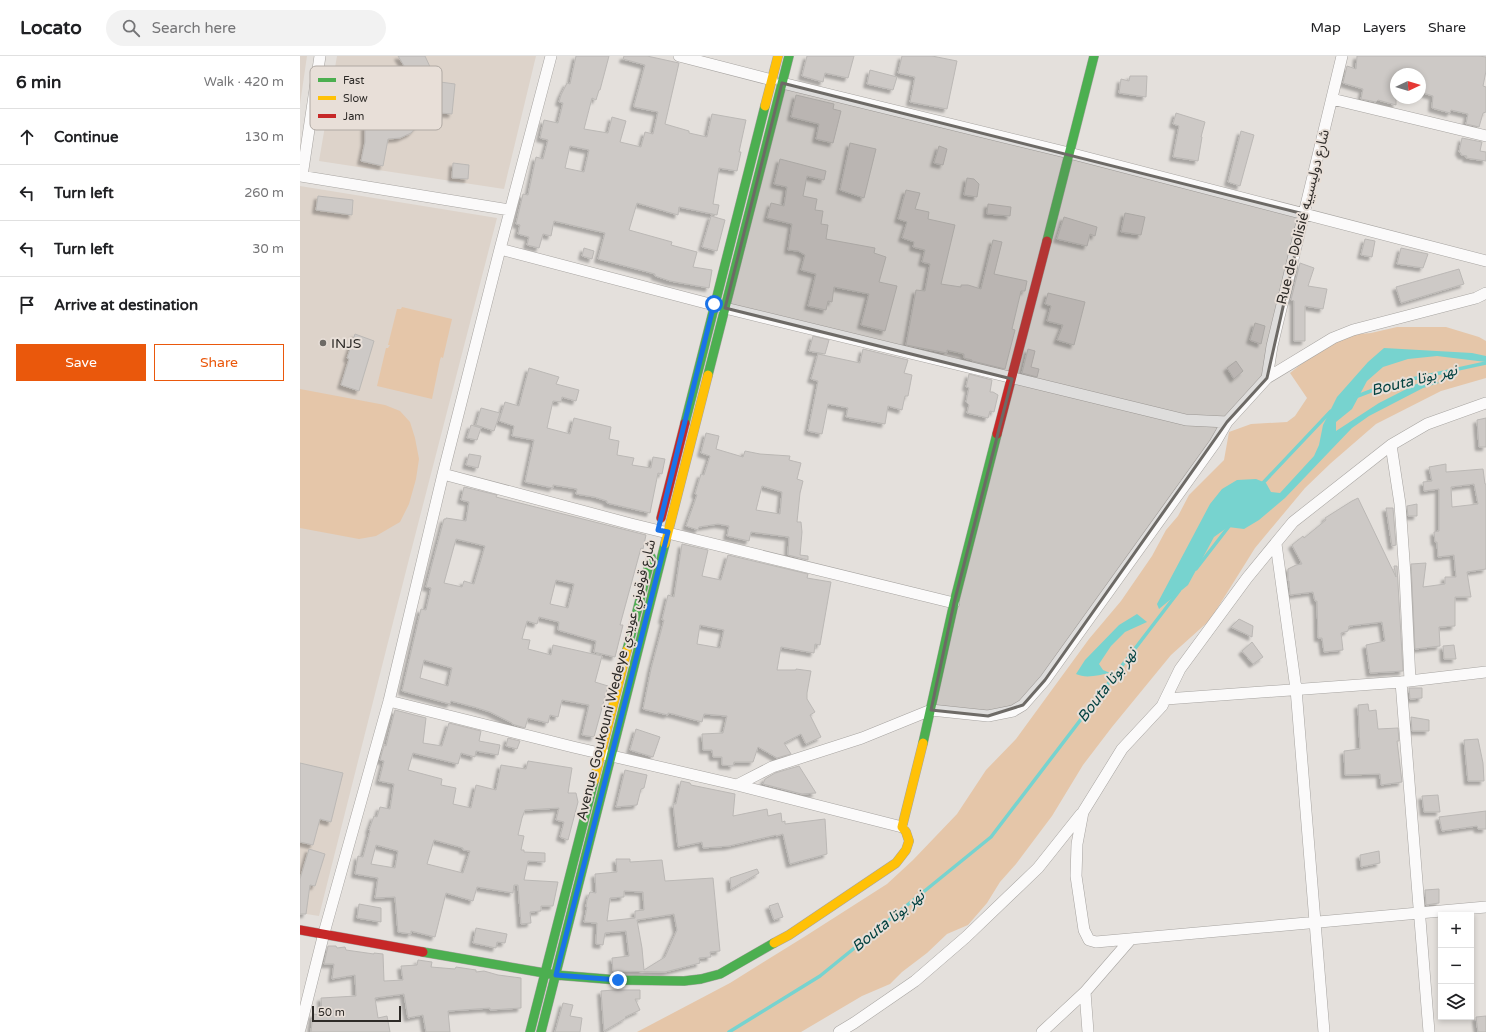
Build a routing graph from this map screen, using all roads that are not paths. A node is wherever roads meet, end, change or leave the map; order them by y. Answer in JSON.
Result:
{"nodes":[{"id":1,"x":320,"y":56,"type":"edge"},
{"id":2,"x":551,"y":56,"type":"edge"},
{"id":3,"x":680,"y":56,"type":"edge"},
{"id":4,"x":778,"y":56,"type":"edge"},
{"id":5,"x":789,"y":56,"type":"edge"},
{"id":6,"x":1094,"y":56,"type":"edge"},
{"id":7,"x":1342,"y":56,"type":"edge"},
{"id":8,"x":318,"y":66,"type":"edge"},
{"id":9,"x":777,"y":82,"type":"junction"},
{"id":10,"x":1332,"y":100,"type":"junction"},
{"id":11,"x":310,"y":119,"type":"edge"},
{"id":12,"x":1486,"y":136,"type":"edge"},
{"id":13,"x":1069,"y":153,"type":"junction"},
{"id":14,"x":301,"y":176,"type":"edge"},
{"id":15,"x":510,"y":210,"type":"junction"},
{"id":16,"x":1304,"y":214,"type":"junction"},
{"id":17,"x":500,"y":249,"type":"junction"},
{"id":18,"x":1486,"y":262,"type":"edge"},
{"id":19,"x":1486,"y":293,"type":"edge"},
{"id":20,"x":714,"y":304,"type":"junction"},
{"id":21,"x":726,"y":308,"type":"junction"},
{"id":22,"x":1267,"y":378,"type":"junction"},
{"id":23,"x":1012,"y":379,"type":"junction"},
{"id":24,"x":1486,"y":403,"type":"edge"},
{"id":25,"x":1227,"y":422,"type":"junction"},
{"id":26,"x":1391,"y":445,"type":"junction"},
{"id":27,"x":443,"y":474,"type":"junction"},
{"id":28,"x":659,"y":536,"type":"junction"},
{"id":29,"x":1276,"y":544,"type":"junction"},
{"id":30,"x":954,"y":603,"type":"junction"},
{"id":31,"x":1486,"y":672,"type":"edge"},
{"id":32,"x":1406,"y":681,"type":"junction"},
{"id":33,"x":1296,"y":690,"type":"junction"},
{"id":34,"x":1166,"y":699,"type":"junction"},
{"id":35,"x":389,"y":701,"type":"junction"},
{"id":36,"x":931,"y":710,"type":"junction"},
{"id":37,"x":606,"y":755,"type":"junction"},
{"id":38,"x":737,"y":785,"type":"junction"},
{"id":39,"x":1083,"y":812,"type":"junction"},
{"id":40,"x":902,"y":827,"type":"junction"},
{"id":41,"x":1486,"y":907,"type":"edge"},
{"id":42,"x":1419,"y":914,"type":"junction"},
{"id":43,"x":1316,"y":923,"type":"junction"},
{"id":44,"x":300,"y":930,"type":"edge"},
{"id":45,"x":324,"y":933,"type":"junction"},
{"id":46,"x":1131,"y":939,"type":"junction"},
{"id":47,"x":545,"y":973,"type":"junction"},
{"id":48,"x":556,"y":975,"type":"junction"},
{"id":49,"x":1085,"y":992,"type":"junction"},
{"id":50,"x":300,"y":1029,"type":"edge"},
{"id":51,"x":530,"y":1032,"type":"edge"},
{"id":52,"x":541,"y":1032,"type":"edge"},
{"id":53,"x":838,"y":1032,"type":"edge"},
{"id":54,"x":1042,"y":1032,"type":"edge"},
{"id":55,"x":1088,"y":1032,"type":"edge"},
{"id":56,"x":1324,"y":1032,"type":"edge"},
{"id":57,"x":1429,"y":1032,"type":"edge"}],
"edges":[{"from":1,"to":8,"type":"street"},
{"from":2,"to":15,"type":"street"},
{"from":3,"to":9,"type":"street"},
{"from":4,"to":9,"type":"street","name":"Avenue Goukouni Wedeye شارع قوقوني عويدي"},
{"from":5,"to":9,"type":"street","name":"Avenue Goukouni Wedeye شارع قوقوني عويدي"},
{"from":6,"to":13,"type":"street"},
{"from":7,"to":10,"type":"street","name":"Rue de Dolisié شارع دوليسييه"},
{"from":9,"to":13,"type":"street"},
{"from":9,"to":20,"type":"street","name":"Avenue Goukouni Wedeye شارع قوقوني عويدي"},
{"from":9,"to":21,"type":"street","name":"Avenue Goukouni Wedeye شارع قوقوني عويدي"},
{"from":10,"to":12,"type":"street"},
{"from":10,"to":16,"type":"street","name":"Rue de Dolisié شارع دوليسييه"},
{"from":11,"to":14,"type":"street"},
{"from":13,"to":16,"type":"street"},
{"from":13,"to":23,"type":"street"},
{"from":14,"to":15,"type":"street"},
{"from":15,"to":17,"type":"street"},
{"from":16,"to":18,"type":"street"},
{"from":16,"to":22,"type":"street","name":"Rue de Dolisié شارع دوليسييه"},
{"from":17,"to":20,"type":"street"},
{"from":17,"to":27,"type":"street"},
{"from":19,"to":22,"type":"street"},
{"from":20,"to":21,"type":"street"},
{"from":20,"to":28,"type":"street","name":"Avenue Goukouni Wedeye شارع قوقوني عويدي"},
{"from":21,"to":23,"type":"street"},
{"from":21,"to":28,"type":"street","name":"Avenue Goukouni Wedeye شارع قوقوني عويدي"},
{"from":22,"to":25,"type":"street"},
{"from":23,"to":25,"type":"street"},
{"from":23,"to":30,"type":"street"},
{"from":24,"to":26,"type":"street"},
{"from":25,"to":36,"type":"street"},
{"from":26,"to":29,"type":"street"},
{"from":26,"to":32,"type":"street"},
{"from":27,"to":28,"type":"street"},
{"from":27,"to":35,"type":"street"},
{"from":28,"to":30,"type":"street"},
{"from":28,"to":37,"type":"street","name":"Avenue Goukouni Wedeye شارع قوقوني عويدي"},
{"from":28,"to":37,"type":"street","name":"Avenue Goukouni Wedeye شارع قوقوني عويدي"},
{"from":29,"to":33,"type":"street"},
{"from":29,"to":34,"type":"street"},
{"from":30,"to":36,"type":"street"},
{"from":31,"to":32,"type":"street"},
{"from":32,"to":33,"type":"street"},
{"from":32,"to":42,"type":"street"},
{"from":33,"to":34,"type":"street"},
{"from":33,"to":43,"type":"street"},
{"from":34,"to":39,"type":"street"},
{"from":35,"to":37,"type":"street"},
{"from":35,"to":45,"type":"street"},
{"from":36,"to":38,"type":"street"},
{"from":36,"to":40,"type":"street"},
{"from":37,"to":38,"type":"street"},
{"from":37,"to":47,"type":"street","name":"Avenue Goukouni Wedeye شارع قوقوني عويدي"},
{"from":37,"to":48,"type":"street","name":"Avenue Goukouni Wedeye شارع قوقوني عويدي"},
{"from":38,"to":40,"type":"street"},
{"from":39,"to":46,"type":"street"},
{"from":39,"to":53,"type":"street"},
{"from":40,"to":48,"type":"street"},
{"from":41,"to":42,"type":"street"},
{"from":42,"to":43,"type":"street"},
{"from":42,"to":57,"type":"street"},
{"from":43,"to":46,"type":"street"},
{"from":43,"to":56,"type":"street"},
{"from":44,"to":45,"type":"street"},
{"from":45,"to":47,"type":"street"},
{"from":45,"to":50,"type":"street"},
{"from":46,"to":49,"type":"street"},
{"from":47,"to":48,"type":"street"},
{"from":47,"to":51,"type":"street","name":"Avenue Goukouni Wedeye شارع قوقوني عويدي"},
{"from":48,"to":52,"type":"street","name":"Avenue Goukouni Wedeye شارع قوقوني عويدي"},
{"from":49,"to":54,"type":"street"},
{"from":49,"to":55,"type":"street"}]}
